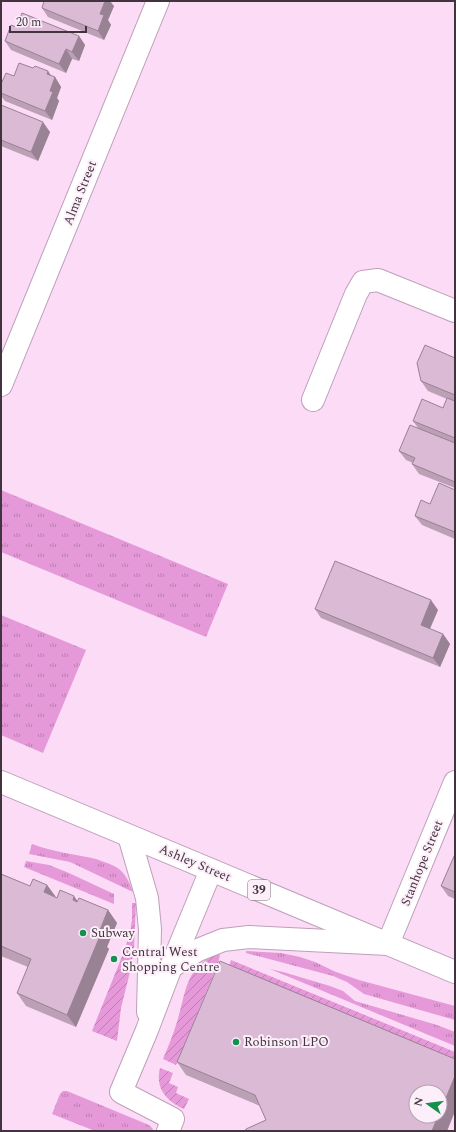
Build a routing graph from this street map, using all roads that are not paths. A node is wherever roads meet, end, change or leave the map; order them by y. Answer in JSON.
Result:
{"nodes":[{"id":1,"x":158,"y":1,"type":"edge"},
{"id":2,"x":455,"y":311,"type":"edge"},
{"id":3,"x":1,"y":385,"type":"edge"},
{"id":4,"x":313,"y":400,"type":"dead end"},
{"id":5,"x":1,"y":782,"type":"edge"},
{"id":6,"x":455,"y":782,"type":"edge"},
{"id":7,"x":129,"y":836,"type":"junction"},
{"id":8,"x":211,"y":870,"type":"junction"},
{"id":9,"x":388,"y":944,"type":"junction"},
{"id":10,"x":170,"y":967,"type":"junction"},
{"id":11,"x":455,"y":972,"type":"edge"},
{"id":12,"x":148,"y":1030,"type":"junction"},
{"id":13,"x":168,"y":1131,"type":"edge"}],
"edges":[{"from":1,"to":3,"type":"street","name":"Alma Street"},
{"from":2,"to":4,"type":"street"},
{"from":5,"to":7,"type":"street","name":"Ashley Street","number":"39"},
{"from":6,"to":9,"type":"street","name":"Stanhope Street"},
{"from":7,"to":8,"type":"street","name":"Ashley Street","number":"39"},
{"from":7,"to":12,"type":"street"},
{"from":8,"to":9,"type":"street","name":"Ashley Street","number":"39"},
{"from":8,"to":10,"type":"street"},
{"from":9,"to":10,"type":"street","name":"Ashley Street"},
{"from":9,"to":11,"type":"street","name":"Ashley Street","number":"39"},
{"from":10,"to":12,"type":"street"},
{"from":12,"to":13,"type":"street"}]}
